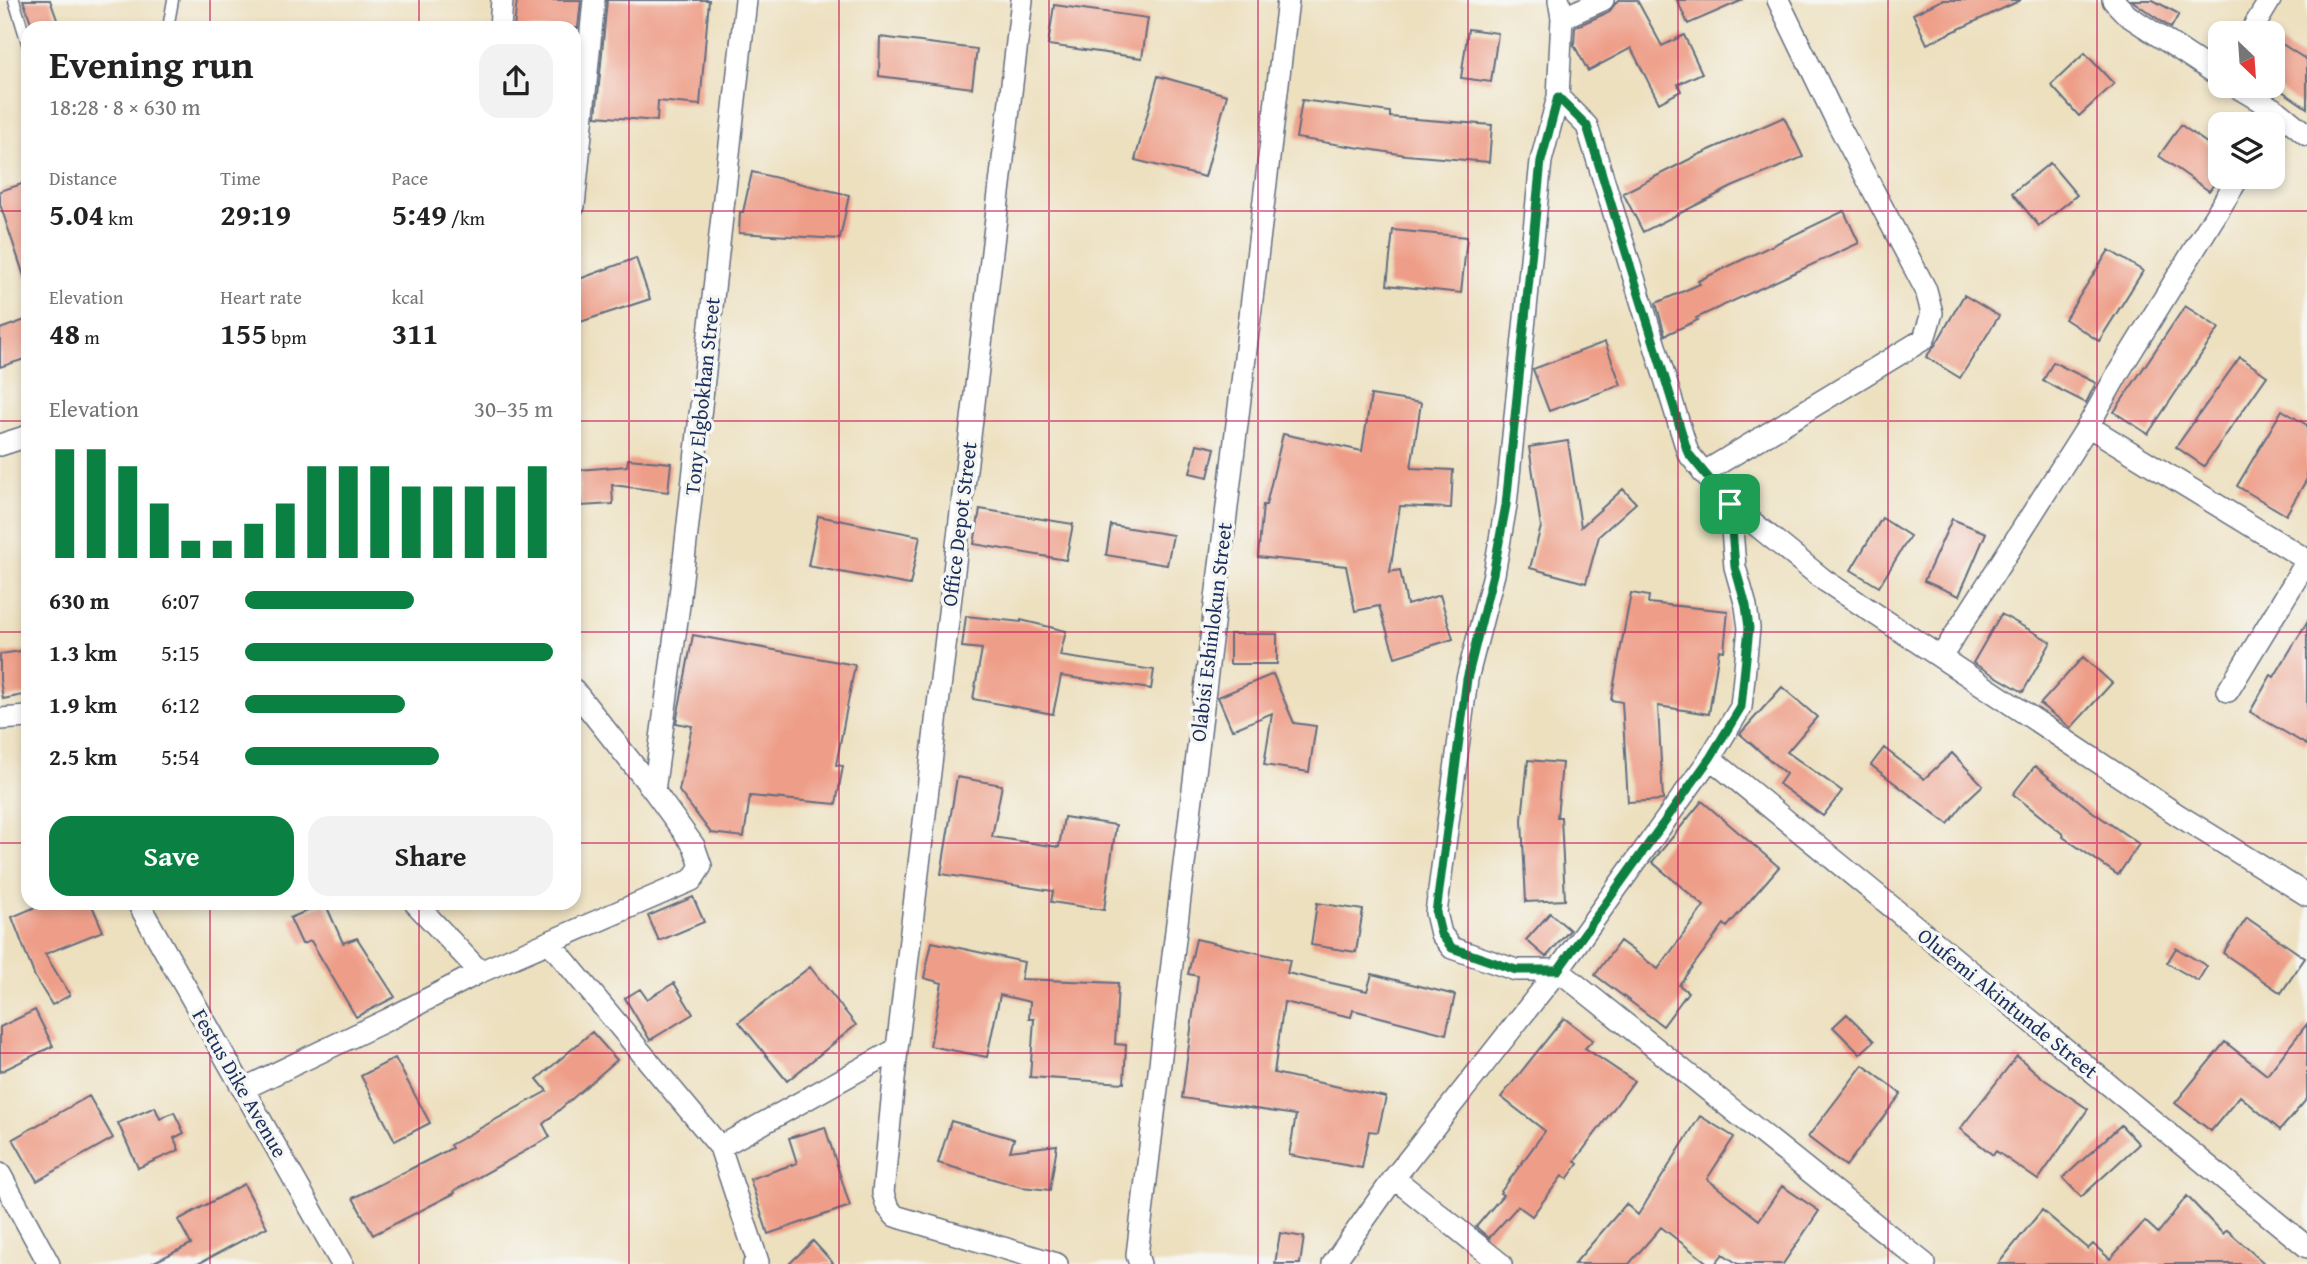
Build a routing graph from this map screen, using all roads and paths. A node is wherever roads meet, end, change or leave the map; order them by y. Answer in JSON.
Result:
{"nodes":[{"id":1,"x":14,"y":0,"type":"edge"},
{"id":2,"x":173,"y":0,"type":"edge"},
{"id":3,"x":502,"y":0,"type":"edge"},
{"id":4,"x":594,"y":0,"type":"edge"},
{"id":5,"x":746,"y":0,"type":"edge"},
{"id":6,"x":1022,"y":0,"type":"edge"},
{"id":7,"x":1288,"y":0,"type":"edge"},
{"id":8,"x":1603,"y":0,"type":"edge"},
{"id":9,"x":1778,"y":0,"type":"edge"},
{"id":10,"x":2113,"y":0,"type":"edge"},
{"id":11,"x":2270,"y":0,"type":"edge"},
{"id":12,"x":1560,"y":9,"type":"edge"},
{"id":13,"x":169,"y":21,"type":"edge"},
{"id":14,"x":500,"y":21,"type":"edge"},
{"id":15,"x":2257,"y":21,"type":"edge"},
{"id":16,"x":21,"y":23,"type":"edge"},
{"id":17,"x":2208,"y":68,"type":"edge"},
{"id":18,"x":1558,"y":97,"type":"junction"},
{"id":19,"x":2250,"y":98,"type":"edge"},
{"id":20,"x":2268,"y":112,"type":"edge"},
{"id":21,"x":2285,"y":123,"type":"edge"},
{"id":22,"x":581,"y":134,"type":"edge"},
{"id":23,"x":2307,"y":135,"type":"edge"},
{"id":24,"x":2232,"y":189,"type":"edge"},
{"id":25,"x":2088,"y":426,"type":"junction"},
{"id":26,"x":21,"y":438,"type":"edge"},
{"id":27,"x":0,"y":444,"type":"edge"},
{"id":28,"x":1703,"y":473,"type":"junction"},
{"id":29,"x":1730,"y":504,"type":"junction"},
{"id":30,"x":2307,"y":561,"type":"edge"},
{"id":31,"x":1941,"y":657,"type":"junction"},
{"id":32,"x":2228,"y":691,"type":"dead end"},
{"id":33,"x":581,"y":699,"type":"edge"},
{"id":34,"x":21,"y":718,"type":"edge"},
{"id":35,"x":0,"y":719,"type":"edge"},
{"id":36,"x":1710,"y":758,"type":"junction"},
{"id":37,"x":654,"y":791,"type":"junction"},
{"id":38,"x":2307,"y":895,"type":"edge"},
{"id":39,"x":142,"y":910,"type":"edge"},
{"id":40,"x":422,"y":910,"type":"edge"},
{"id":41,"x":550,"y":943,"type":"junction"},
{"id":42,"x":1558,"y":970,"type":"junction"},
{"id":43,"x":480,"y":972,"type":"junction"},
{"id":44,"x":897,"y":1049,"type":"junction"},
{"id":45,"x":243,"y":1089,"type":"junction"},
{"id":46,"x":720,"y":1147,"type":"junction"},
{"id":47,"x":0,"y":1174,"type":"edge"},
{"id":48,"x":1394,"y":1178,"type":"junction"},
{"id":49,"x":2307,"y":1247,"type":"edge"},
{"id":50,"x":49,"y":1264,"type":"edge"},
{"id":51,"x":342,"y":1264,"type":"edge"},
{"id":52,"x":754,"y":1264,"type":"edge"},
{"id":53,"x":1058,"y":1264,"type":"edge"},
{"id":54,"x":1140,"y":1264,"type":"edge"},
{"id":55,"x":1333,"y":1264,"type":"edge"},
{"id":56,"x":1501,"y":1264,"type":"edge"},
{"id":57,"x":1925,"y":1264,"type":"edge"}],
"edges":[{"from":1,"to":16,"type":"lane"},
{"from":2,"to":13,"type":"lane"},
{"from":3,"to":14,"type":"street"},
{"from":4,"to":22,"type":"street"},
{"from":5,"to":37,"type":"street","name":"Tony Elgbokhan Street"},
{"from":6,"to":44,"type":"street","name":"Office Depot Street"},
{"from":7,"to":54,"type":"street","name":"Olabisi Eshinlokun Street"},
{"from":8,"to":12,"type":"street"},
{"from":9,"to":28,"type":"street"},
{"from":10,"to":17,"type":"street"},
{"from":11,"to":15,"type":"street"},
{"from":12,"to":18,"type":"street"},
{"from":18,"to":28,"type":"street"},
{"from":18,"to":42,"type":"street"},
{"from":19,"to":20,"type":"street"},
{"from":21,"to":23,"type":"street"},
{"from":24,"to":25,"type":"street"},
{"from":25,"to":30,"type":"street"},
{"from":25,"to":31,"type":"street"},
{"from":26,"to":27,"type":"street"},
{"from":28,"to":29,"type":"street"},
{"from":29,"to":31,"type":"street"},
{"from":29,"to":36,"type":"street"},
{"from":30,"to":32,"type":"street"},
{"from":31,"to":38,"type":"street"},
{"from":33,"to":37,"type":"street"},
{"from":34,"to":35,"type":"street"},
{"from":36,"to":42,"type":"street"},
{"from":36,"to":49,"type":"street","name":"Olufemi Akintunde Street"},
{"from":37,"to":41,"type":"street"},
{"from":39,"to":45,"type":"street","name":"Festus Dike Avenue"},
{"from":40,"to":43,"type":"street"},
{"from":41,"to":43,"type":"street"},
{"from":41,"to":46,"type":"street"},
{"from":42,"to":48,"type":"street"},
{"from":42,"to":57,"type":"street"},
{"from":43,"to":45,"type":"street"},
{"from":44,"to":46,"type":"street"},
{"from":44,"to":53,"type":"street"},
{"from":45,"to":51,"type":"street","name":"Festus Dike Avenue"},
{"from":46,"to":52,"type":"street"},
{"from":47,"to":50,"type":"street"},
{"from":48,"to":55,"type":"street"},
{"from":48,"to":56,"type":"street"}]}
